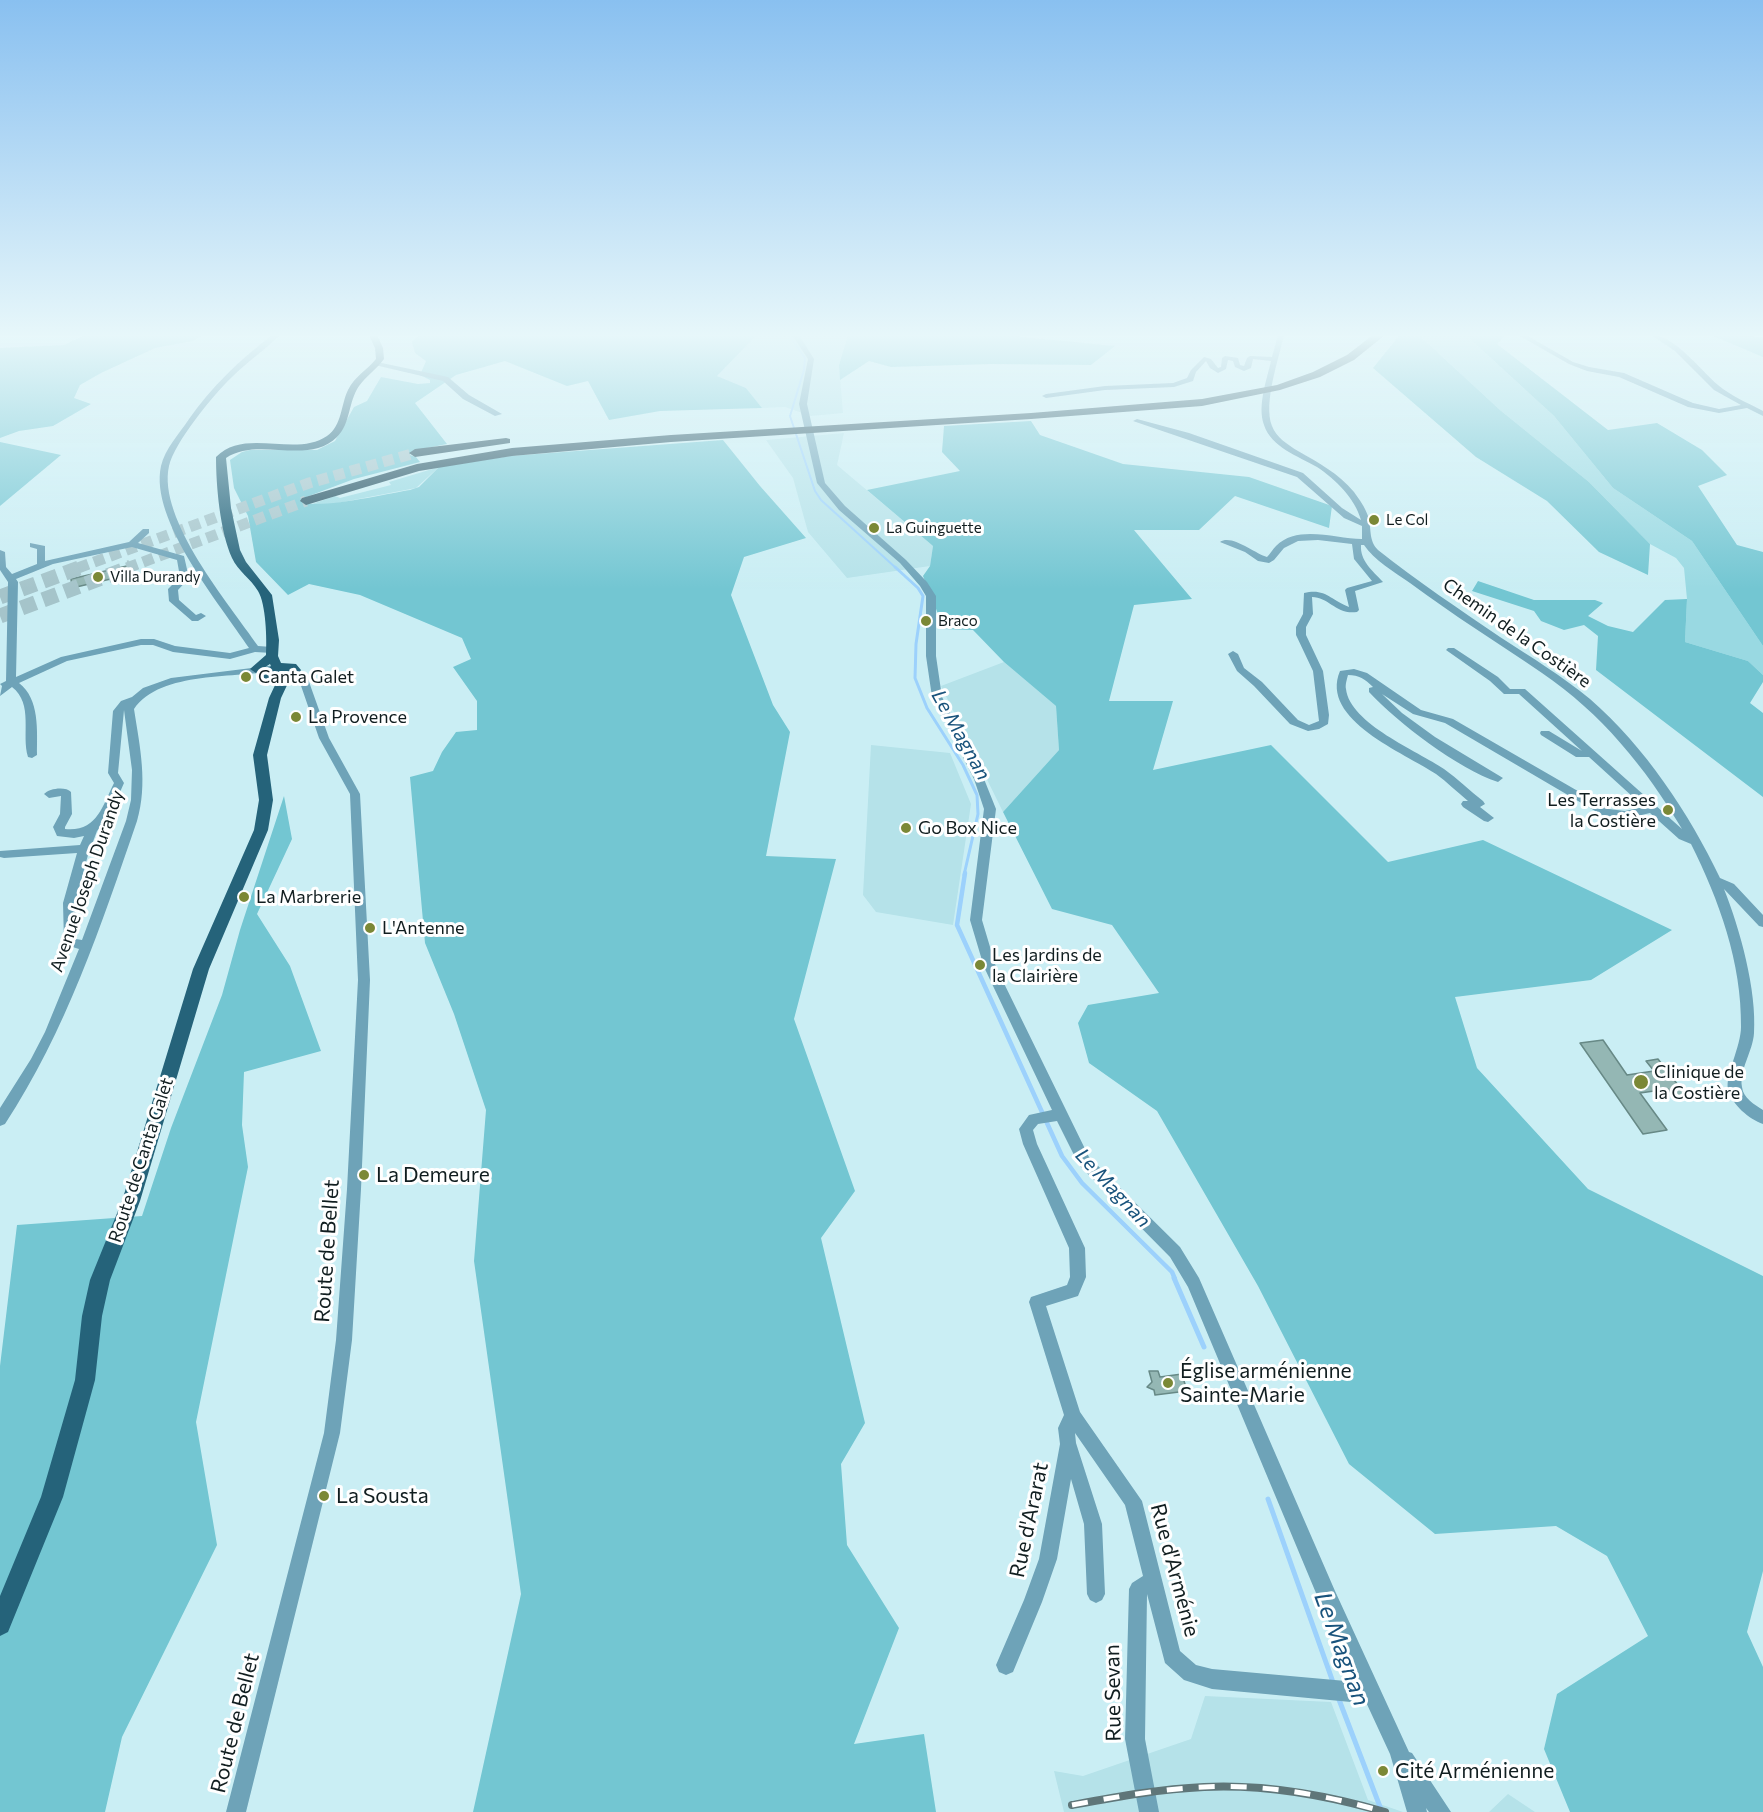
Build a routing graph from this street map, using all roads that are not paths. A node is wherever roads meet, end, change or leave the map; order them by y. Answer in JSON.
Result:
{"nodes":[{"id":1,"x":191,"y":420,"type":"edge"},
{"id":2,"x":343,"y":420,"type":"edge"},
{"id":3,"x":807,"y":420,"type":"edge"},
{"id":4,"x":812,"y":420,"type":"edge"},
{"id":5,"x":975,"y":420,"type":"edge"},
{"id":6,"x":1266,"y":420,"type":"edge"},
{"id":7,"x":1137,"y":421,"type":"dead end"},
{"id":8,"x":414,"y":453,"type":"tunnel mouth"},
{"id":9,"x":306,"y":501,"type":"tunnel mouth"},
{"id":10,"x":1365,"y":524,"type":"junction"},
{"id":11,"x":146,"y":531,"type":"dead end"},
{"id":12,"x":1224,"y":542,"type":"dead end"},
{"id":13,"x":1362,"y":542,"type":"junction"},
{"id":14,"x":132,"y":544,"type":"junction"},
{"id":15,"x":33,"y":545,"type":"dead end"},
{"id":16,"x":1,"y":552,"type":"edge"},
{"id":17,"x":41,"y":566,"type":"junction"},
{"id":18,"x":11,"y":578,"type":"junction"},
{"id":19,"x":201,"y":616,"type":"dead end"},
{"id":20,"x":255,"y":649,"type":"junction"},
{"id":21,"x":1451,"y":650,"type":"dead end"},
{"id":22,"x":1233,"y":654,"type":"dead end"},
{"id":23,"x":256,"y":669,"type":"joint"},
{"id":24,"x":278,"y":669,"type":"junction"},
{"id":25,"x":226,"y":674,"type":"junction"},
{"id":26,"x":5,"y":684,"type":"edge"},
{"id":27,"x":1380,"y":688,"type":"junction"},
{"id":28,"x":0,"y":693,"type":"edge"},
{"id":29,"x":135,"y":699,"type":"junction"},
{"id":30,"x":1545,"y":733,"type":"dead end"},
{"id":31,"x":1591,"y":754,"type":"junction"},
{"id":32,"x":32,"y":755,"type":"dead end"},
{"id":33,"x":1440,"y":772,"type":"junction"},
{"id":34,"x":1498,"y":778,"type":"dead end"},
{"id":35,"x":49,"y":794,"type":"dead end"},
{"id":36,"x":1479,"y":804,"type":"dead end"},
{"id":37,"x":1652,"y":809,"type":"junction"},
{"id":38,"x":1488,"y":818,"type":"dead end"},
{"id":39,"x":92,"y":830,"type":"junction"},
{"id":40,"x":1696,"y":842,"type":"junction"},
{"id":41,"x":85,"y":849,"type":"junction"},
{"id":42,"x":4,"y":854,"type":"dead end"},
{"id":43,"x":1713,"y":880,"type":"junction"},
{"id":44,"x":1763,"y":923,"type":"edge"},
{"id":45,"x":87,"y":946,"type":"junction"},
{"id":46,"x":1048,"y":1116,"type":"junction"},
{"id":47,"x":1763,"y":1118,"type":"edge"},
{"id":48,"x":0,"y":1120,"type":"edge"},
{"id":49,"x":1073,"y":1416,"type":"junction"},
{"id":50,"x":1068,"y":1444,"type":"junction"},
{"id":51,"x":1153,"y":1582,"type":"junction"},
{"id":52,"x":1096,"y":1594,"type":"dead end"},
{"id":53,"x":0,"y":1624,"type":"edge"},
{"id":54,"x":1006,"y":1665,"type":"dead end"},
{"id":55,"x":1371,"y":1690,"type":"junction"},
{"id":56,"x":1399,"y":1752,"type":"junction"},
{"id":57,"x":236,"y":1812,"type":"edge"},
{"id":58,"x":1149,"y":1812,"type":"edge"},
{"id":59,"x":1417,"y":1812,"type":"edge"},
{"id":60,"x":1441,"y":1812,"type":"edge"}],
"edges":[{"from":1,"to":20,"type":"street"},
{"from":2,"to":24,"type":"main road"},
{"from":3,"to":46,"type":"street"},
{"from":4,"to":8,"type":"highway"},
{"from":5,"to":9,"type":"highway"},
{"from":6,"to":10,"type":"street"},
{"from":7,"to":10,"type":"street"},
{"from":10,"to":13,"type":"street"},
{"from":11,"to":14,"type":"street"},
{"from":12,"to":13,"type":"street"},
{"from":13,"to":22,"type":"street"},
{"from":13,"to":40,"type":"street","name":"Chemin de la Costière"},
{"from":14,"to":17,"type":"street"},
{"from":14,"to":19,"type":"street"},
{"from":15,"to":17,"type":"street"},
{"from":16,"to":18,"type":"street"},
{"from":17,"to":18,"type":"street"},
{"from":18,"to":26,"type":"street"},
{"from":20,"to":24,"type":"street"},
{"from":20,"to":26,"type":"street"},
{"from":21,"to":31,"type":"street"},
{"from":23,"to":24,"type":"main road"},
{"from":23,"to":25,"type":"street"},
{"from":24,"to":25,"type":"street"},
{"from":24,"to":53,"type":"main road","name":"Route de Canta Galet"},
{"from":24,"to":57,"type":"street","name":"Route de Bellet"},
{"from":25,"to":29,"type":"street"},
{"from":26,"to":28,"type":"street"},
{"from":26,"to":32,"type":"street"},
{"from":27,"to":33,"type":"street"},
{"from":27,"to":34,"type":"street"},
{"from":27,"to":37,"type":"street"},
{"from":29,"to":39,"type":"street"},
{"from":29,"to":45,"type":"street","name":"Avenue Joseph Durandy"},
{"from":30,"to":31,"type":"street"},
{"from":31,"to":37,"type":"street"},
{"from":33,"to":36,"type":"street"},
{"from":33,"to":38,"type":"street"},
{"from":35,"to":39,"type":"street"},
{"from":37,"to":40,"type":"street"},
{"from":39,"to":41,"type":"street"},
{"from":40,"to":43,"type":"street","name":"Chemin de la Costière"},
{"from":41,"to":42,"type":"street"},
{"from":41,"to":45,"type":"street"},
{"from":43,"to":44,"type":"street"},
{"from":43,"to":47,"type":"street","name":"Chemin de la Costière"},
{"from":45,"to":48,"type":"street","name":"Avenue Joseph Durandy"},
{"from":46,"to":49,"type":"street"},
{"from":46,"to":55,"type":"street"},
{"from":49,"to":50,"type":"street","name":"Rue d'Ararat"},
{"from":49,"to":51,"type":"street","name":"Rue d'Arménie"},
{"from":50,"to":52,"type":"street"},
{"from":50,"to":54,"type":"street","name":"Rue d'Ararat"},
{"from":51,"to":55,"type":"street","name":"Rue d'Arménie"},
{"from":51,"to":58,"type":"street","name":"Rue Sevan"},
{"from":55,"to":56,"type":"street"},
{"from":56,"to":59,"type":"street"},
{"from":56,"to":60,"type":"street"}]}
